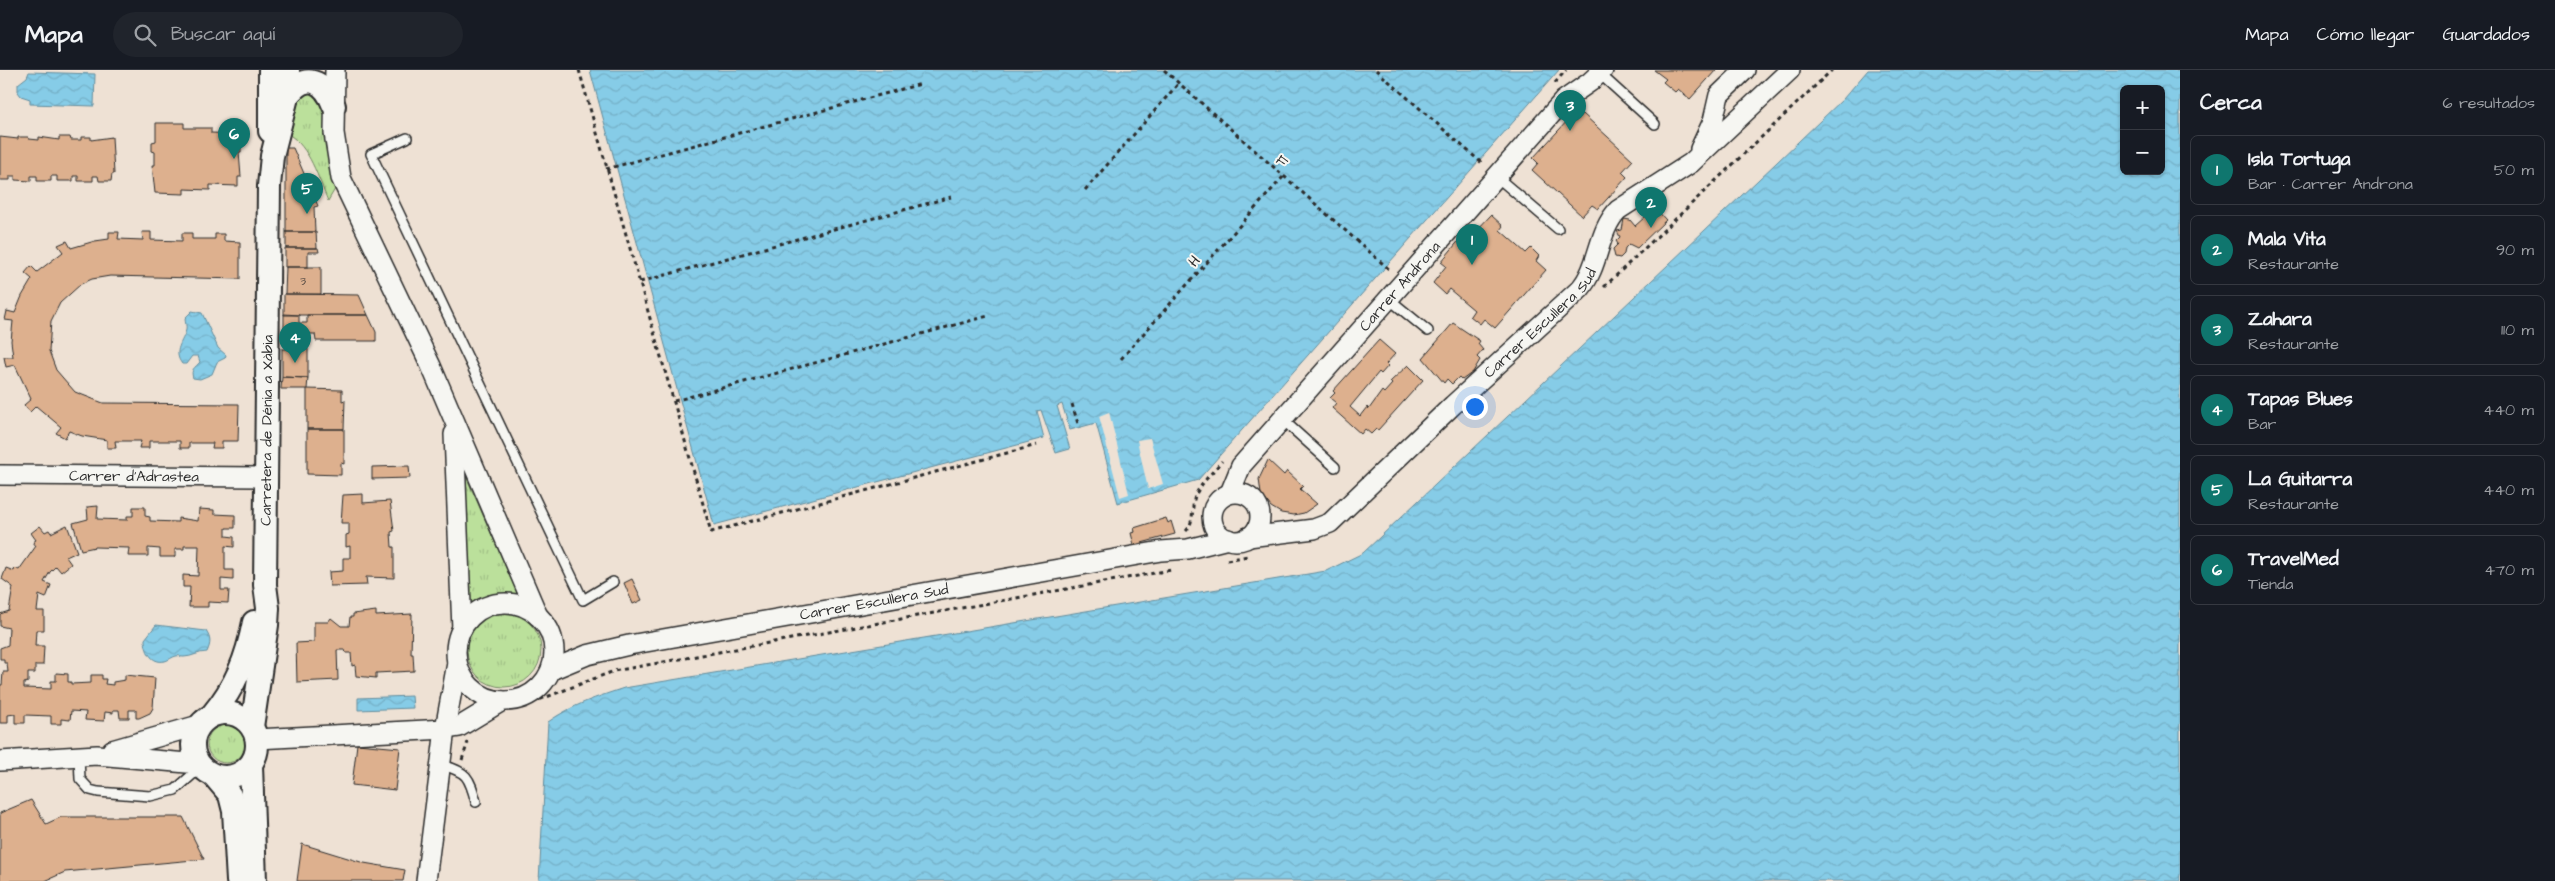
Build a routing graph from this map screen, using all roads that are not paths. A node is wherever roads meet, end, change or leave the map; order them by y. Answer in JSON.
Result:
{"nodes":[{"id":1,"x":270,"y":70,"type":"edge"},
{"id":2,"x":288,"y":70,"type":"edge"},
{"id":3,"x":292,"y":70,"type":"edge"},
{"id":4,"x":335,"y":70,"type":"edge"},
{"id":5,"x":1745,"y":70,"type":"edge"},
{"id":6,"x":1790,"y":70,"type":"edge"},
{"id":7,"x":1601,"y":72,"type":"edge"},
{"id":8,"x":287,"y":97,"type":"junction"},
{"id":9,"x":334,"y":106,"type":"junction"},
{"id":10,"x":1655,"y":124,"type":"dead end"},
{"id":11,"x":407,"y":138,"type":"dead end"},
{"id":12,"x":272,"y":156,"type":"junction"},
{"id":13,"x":1691,"y":163,"type":"junction"},
{"id":14,"x":1497,"y":176,"type":"junction"},
{"id":15,"x":1558,"y":229,"type":"dead end"},
{"id":16,"x":1389,"y":299,"type":"junction"},
{"id":17,"x":1428,"y":332,"type":"dead end"},
{"id":18,"x":1283,"y":420,"type":"junction"},
{"id":19,"x":454,"y":422,"type":"junction"},
{"id":20,"x":1336,"y":467,"type":"dead end"},
{"id":21,"x":0,"y":475,"type":"edge"},
{"id":22,"x":266,"y":477,"type":"junction"},
{"id":23,"x":1230,"y":493,"type":"junction"},
{"id":24,"x":1259,"y":512,"type":"junction"},
{"id":25,"x":1212,"y":519,"type":"junction"},
{"id":26,"x":1330,"y":523,"type":"junction"},
{"id":27,"x":1248,"y":537,"type":"junction"},
{"id":28,"x":1228,"y":539,"type":"junction"},
{"id":29,"x":1161,"y":551,"type":"junction"},
{"id":30,"x":613,"y":582,"type":"dead end"},
{"id":31,"x":265,"y":585,"type":"junction"},
{"id":32,"x":538,"y":616,"type":"junction"},
{"id":33,"x":462,"y":629,"type":"junction"},
{"id":34,"x":553,"y":642,"type":"junction"},
{"id":35,"x":587,"y":655,"type":"junction"},
{"id":36,"x":457,"y":663,"type":"junction"},
{"id":37,"x":550,"y":670,"type":"junction"},
{"id":38,"x":507,"y":706,"type":"junction"},
{"id":39,"x":206,"y":720,"type":"junction"},
{"id":40,"x":445,"y":729,"type":"junction"},
{"id":41,"x":255,"y":733,"type":"junction"},
{"id":42,"x":88,"y":755,"type":"junction"},
{"id":43,"x":0,"y":761,"type":"edge"},
{"id":44,"x":251,"y":765,"type":"junction"},
{"id":45,"x":442,"y":765,"type":"junction"},
{"id":46,"x":204,"y":769,"type":"junction"},
{"id":47,"x":476,"y":802,"type":"dead end"},
{"id":48,"x":238,"y":881,"type":"edge"},
{"id":49,"x":254,"y":881,"type":"edge"},
{"id":50,"x":426,"y":881,"type":"edge"}],
"edges":[{"from":1,"to":12,"type":"street","name":"Carretera de Dénia a Xàbia"},
{"from":2,"to":8,"type":"street","name":"Carretera de Dénia a Xàbia"},
{"from":3,"to":8,"type":"street"},
{"from":4,"to":9,"type":"street"},
{"from":5,"to":13,"type":"street","name":"Carrer Escullera Sud"},
{"from":6,"to":13,"type":"street","name":"Carrer Escullera Sud"},
{"from":7,"to":10,"type":"lane"},
{"from":7,"to":14,"type":"street","name":"Carrer Androna"},
{"from":8,"to":9,"type":"street"},
{"from":8,"to":12,"type":"street","name":"Carretera de Dénia a Xàbia"},
{"from":9,"to":19,"type":"street"},
{"from":11,"to":30,"type":"lane"},
{"from":12,"to":22,"type":"street","name":"Carretera de Dénia a Xàbia"},
{"from":13,"to":26,"type":"street","name":"Carrer Escullera Sud"},
{"from":14,"to":15,"type":"lane"},
{"from":14,"to":16,"type":"street","name":"Carrer Androna"},
{"from":16,"to":17,"type":"lane"},
{"from":16,"to":18,"type":"street","name":"Carrer Androna"},
{"from":18,"to":20,"type":"lane"},
{"from":18,"to":23,"type":"street","name":"Carrer Androna"},
{"from":19,"to":32,"type":"street"},
{"from":19,"to":33,"type":"street"},
{"from":21,"to":22,"type":"street","name":"Carrer d'Adrastea"},
{"from":22,"to":31,"type":"street","name":"Carretera de Dénia a Xàbia"},
{"from":23,"to":24,"type":"street"},
{"from":23,"to":25,"type":"street"},
{"from":24,"to":26,"type":"street"},
{"from":24,"to":27,"type":"street"},
{"from":25,"to":28,"type":"street"},
{"from":25,"to":29,"type":"street","name":"Carrer Escullera Sud"},
{"from":26,"to":27,"type":"street","name":"Carrer Escullera Sud"},
{"from":27,"to":28,"type":"street"},
{"from":28,"to":29,"type":"street","name":"Carrer Escullera Sud"},
{"from":29,"to":35,"type":"street","name":"Carrer Escullera Sud"},
{"from":31,"to":39,"type":"street","name":"Carretera de Dénia a Xàbia"},
{"from":31,"to":41,"type":"street","name":"Carretera de Dénia a Xàbia"},
{"from":32,"to":33,"type":"street"},
{"from":32,"to":34,"type":"street"},
{"from":33,"to":36,"type":"street"},
{"from":34,"to":35,"type":"street"},
{"from":34,"to":37,"type":"street"},
{"from":35,"to":37,"type":"street","name":"Carrer Escullera Sud"},
{"from":36,"to":38,"type":"street"},
{"from":36,"to":40,"type":"street"},
{"from":37,"to":38,"type":"street"},
{"from":38,"to":40,"type":"street"},
{"from":39,"to":41,"type":"street"},
{"from":39,"to":42,"type":"street"},
{"from":39,"to":46,"type":"street"},
{"from":40,"to":41,"type":"street"},
{"from":40,"to":45,"type":"street"},
{"from":41,"to":44,"type":"street"},
{"from":42,"to":43,"type":"street"},
{"from":42,"to":46,"type":"street"},
{"from":42,"to":46,"type":"lane"},
{"from":44,"to":46,"type":"street"},
{"from":44,"to":49,"type":"street"},
{"from":45,"to":47,"type":"lane"},
{"from":45,"to":50,"type":"street"},
{"from":46,"to":48,"type":"street"}]}
